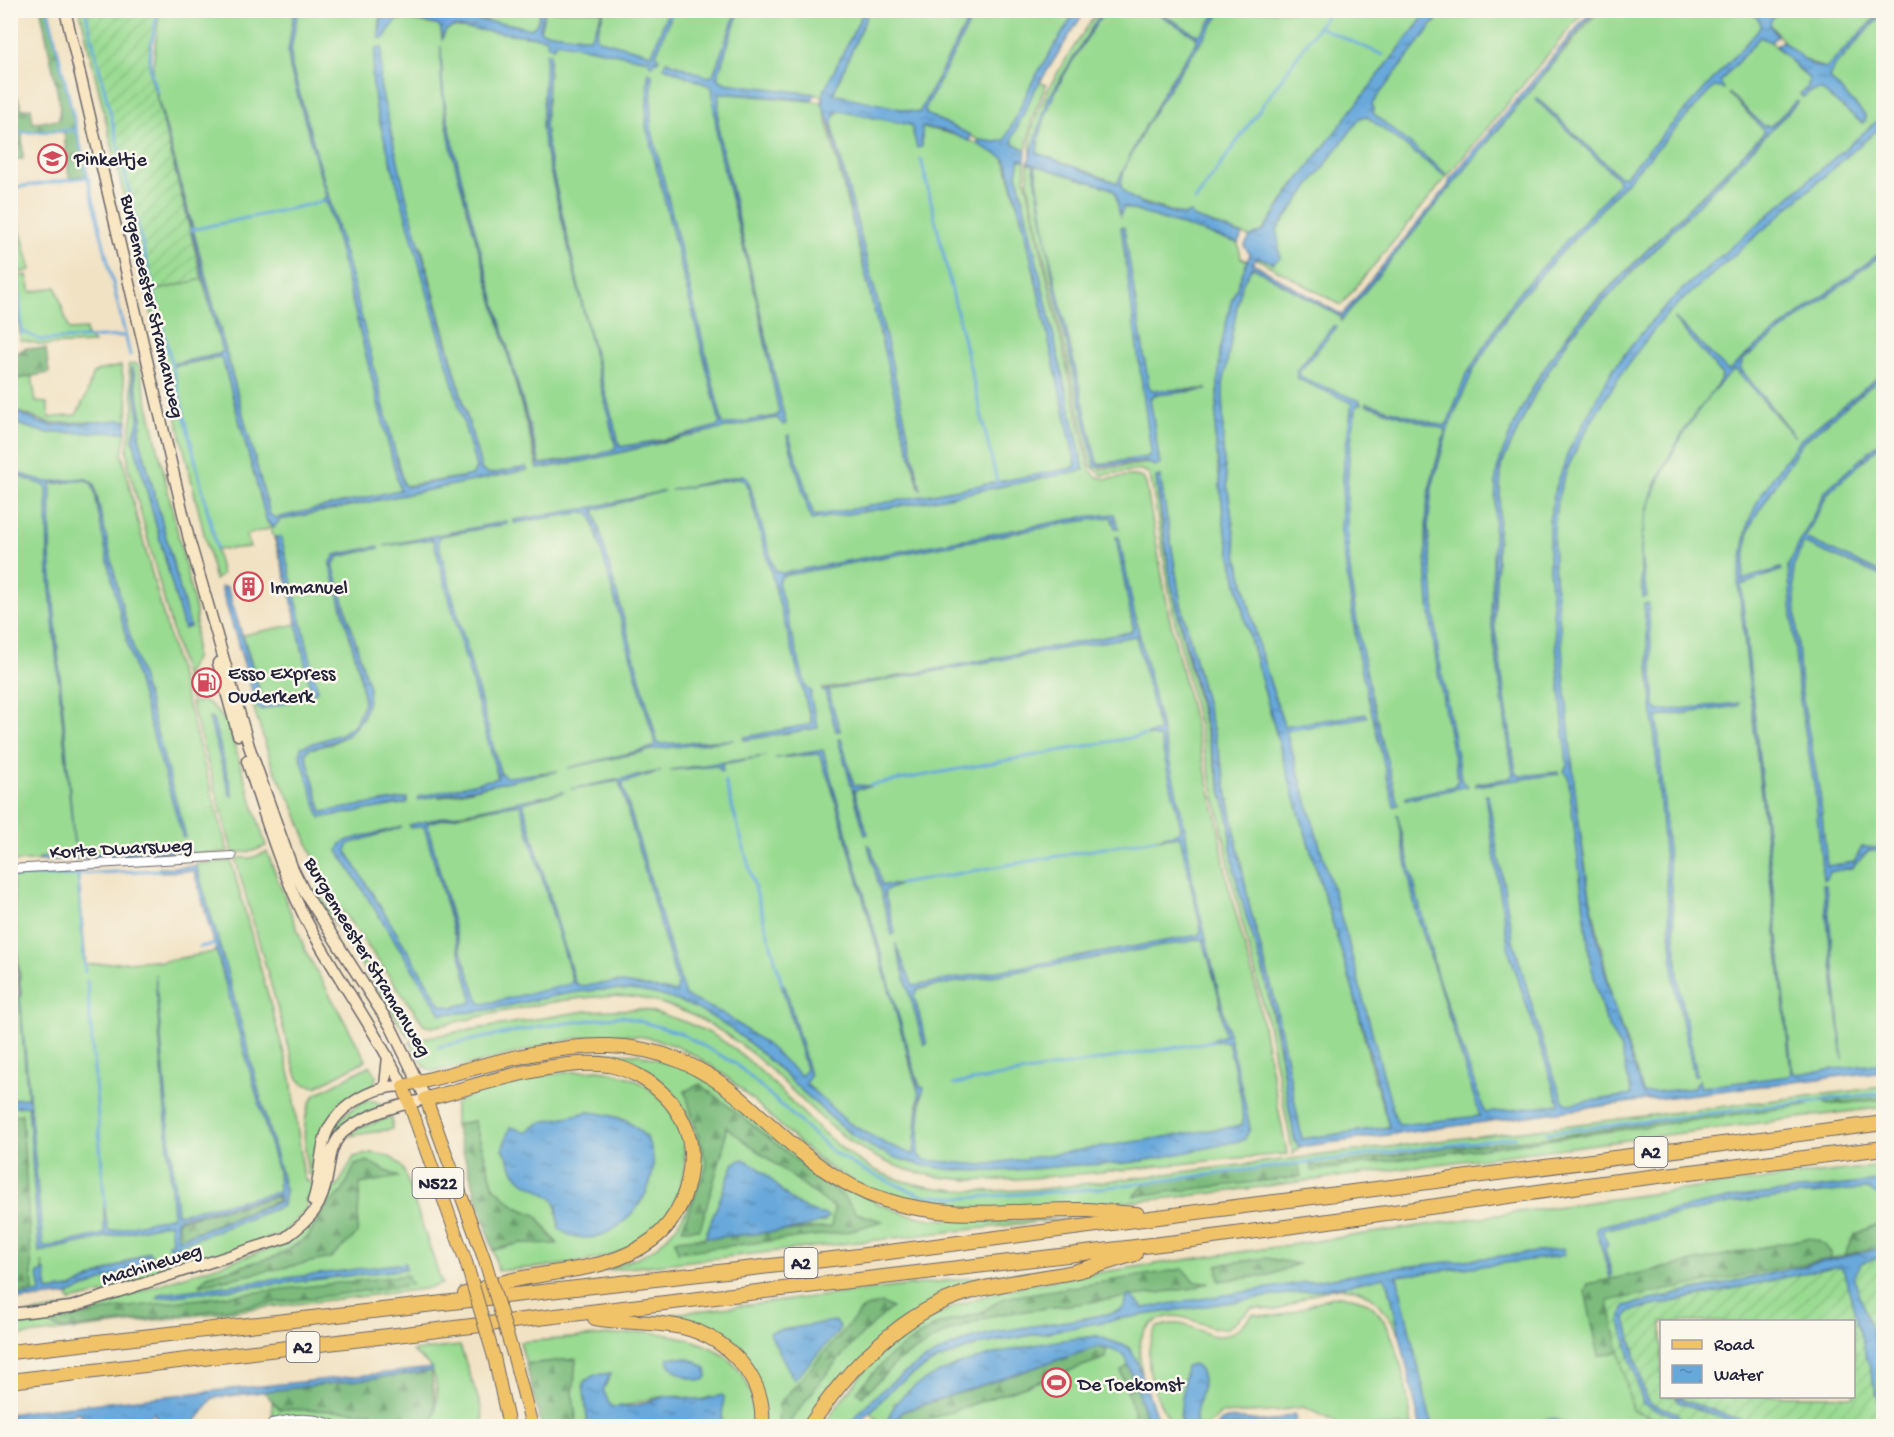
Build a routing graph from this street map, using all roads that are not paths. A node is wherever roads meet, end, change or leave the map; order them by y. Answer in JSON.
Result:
{"nodes":[{"id":1,"x":66,"y":10,"type":"edge"},
{"id":2,"x":189,"y":539,"type":"junction"},
{"id":3,"x":232,"y":856,"type":"dead end"},
{"id":4,"x":10,"y":869,"type":"edge"},
{"id":5,"x":388,"y":1056,"type":"junction"},
{"id":6,"x":419,"y":1082,"type":"junction"},
{"id":7,"x":385,"y":1086,"type":"junction"},
{"id":8,"x":403,"y":1086,"type":"junction"},
{"id":9,"x":426,"y":1099,"type":"junction"},
{"id":10,"x":409,"y":1104,"type":"junction"},
{"id":11,"x":1884,"y":1123,"type":"edge"},
{"id":12,"x":1884,"y":1148,"type":"edge"},
{"id":13,"x":1169,"y":1216,"type":"junction"},
{"id":14,"x":296,"y":1230,"type":"junction"},
{"id":15,"x":1177,"y":1242,"type":"junction"},
{"id":16,"x":432,"y":1304,"type":"junction"},
{"id":17,"x":10,"y":1314,"type":"edge"},
{"id":18,"x":578,"y":1315,"type":"junction"},
{"id":19,"x":10,"y":1352,"type":"edge"},
{"id":20,"x":10,"y":1382,"type":"edge"},
{"id":21,"x":272,"y":1423,"type":"dead end"},
{"id":22,"x":337,"y":1426,"type":"edge"},
{"id":23,"x":510,"y":1426,"type":"edge"},
{"id":24,"x":532,"y":1426,"type":"edge"},
{"id":25,"x":762,"y":1426,"type":"edge"},
{"id":26,"x":810,"y":1426,"type":"edge"}],
"edges":[{"from":1,"to":2,"type":"main road","name":"Burgemeester Stramanweg","number":"N522"},
{"from":2,"to":5,"type":"main road","name":"Burgemeester Stramanweg","number":"N522"},
{"from":2,"to":6,"type":"main road","name":"Burgemeester Stramanweg","number":"N522"},
{"from":3,"to":4,"type":"street","name":"Korte Dwarsweg"},
{"from":5,"to":7,"type":"main road"},
{"from":5,"to":8,"type":"main road","name":"Burgemeester Stramanweg","number":"N522"},
{"from":6,"to":8,"type":"main road","name":"Burgemeester Stramanweg"},
{"from":6,"to":9,"type":"main road","name":"Burgemeester Stramanweg","number":"N522"},
{"from":6,"to":10,"type":"main road"},
{"from":6,"to":13,"type":"highway","number":"A2"},
{"from":7,"to":8,"type":"main road"},
{"from":7,"to":14,"type":"main road"},
{"from":8,"to":10,"type":"main road","name":"Burgemeester Stramanweg","number":"N522"},
{"from":9,"to":10,"type":"main road"},
{"from":9,"to":16,"type":"highway","number":"A2"},
{"from":9,"to":24,"type":"main road","name":"Burgemeester Stramanweg","number":"N522","bridge":true},
{"from":10,"to":14,"type":"main road","name":"Machineweg"},
{"from":10,"to":23,"type":"main road","name":"Burgemeester Stramanweg","number":"N522","bridge":true},
{"from":11,"to":13,"type":"highway","number":"A2"},
{"from":12,"to":15,"type":"highway","number":"A2"},
{"from":13,"to":16,"type":"highway","number":"A2"},
{"from":14,"to":17,"type":"main road","name":"Machineweg"},
{"from":15,"to":18,"type":"highway","number":"A2"},
{"from":15,"to":26,"type":"highway","number":"A2"},
{"from":16,"to":19,"type":"highway","number":"A2"},
{"from":18,"to":20,"type":"highway","number":"A2"},
{"from":18,"to":25,"type":"highway","number":"A2"},
{"from":21,"to":22,"type":"street"}]}
